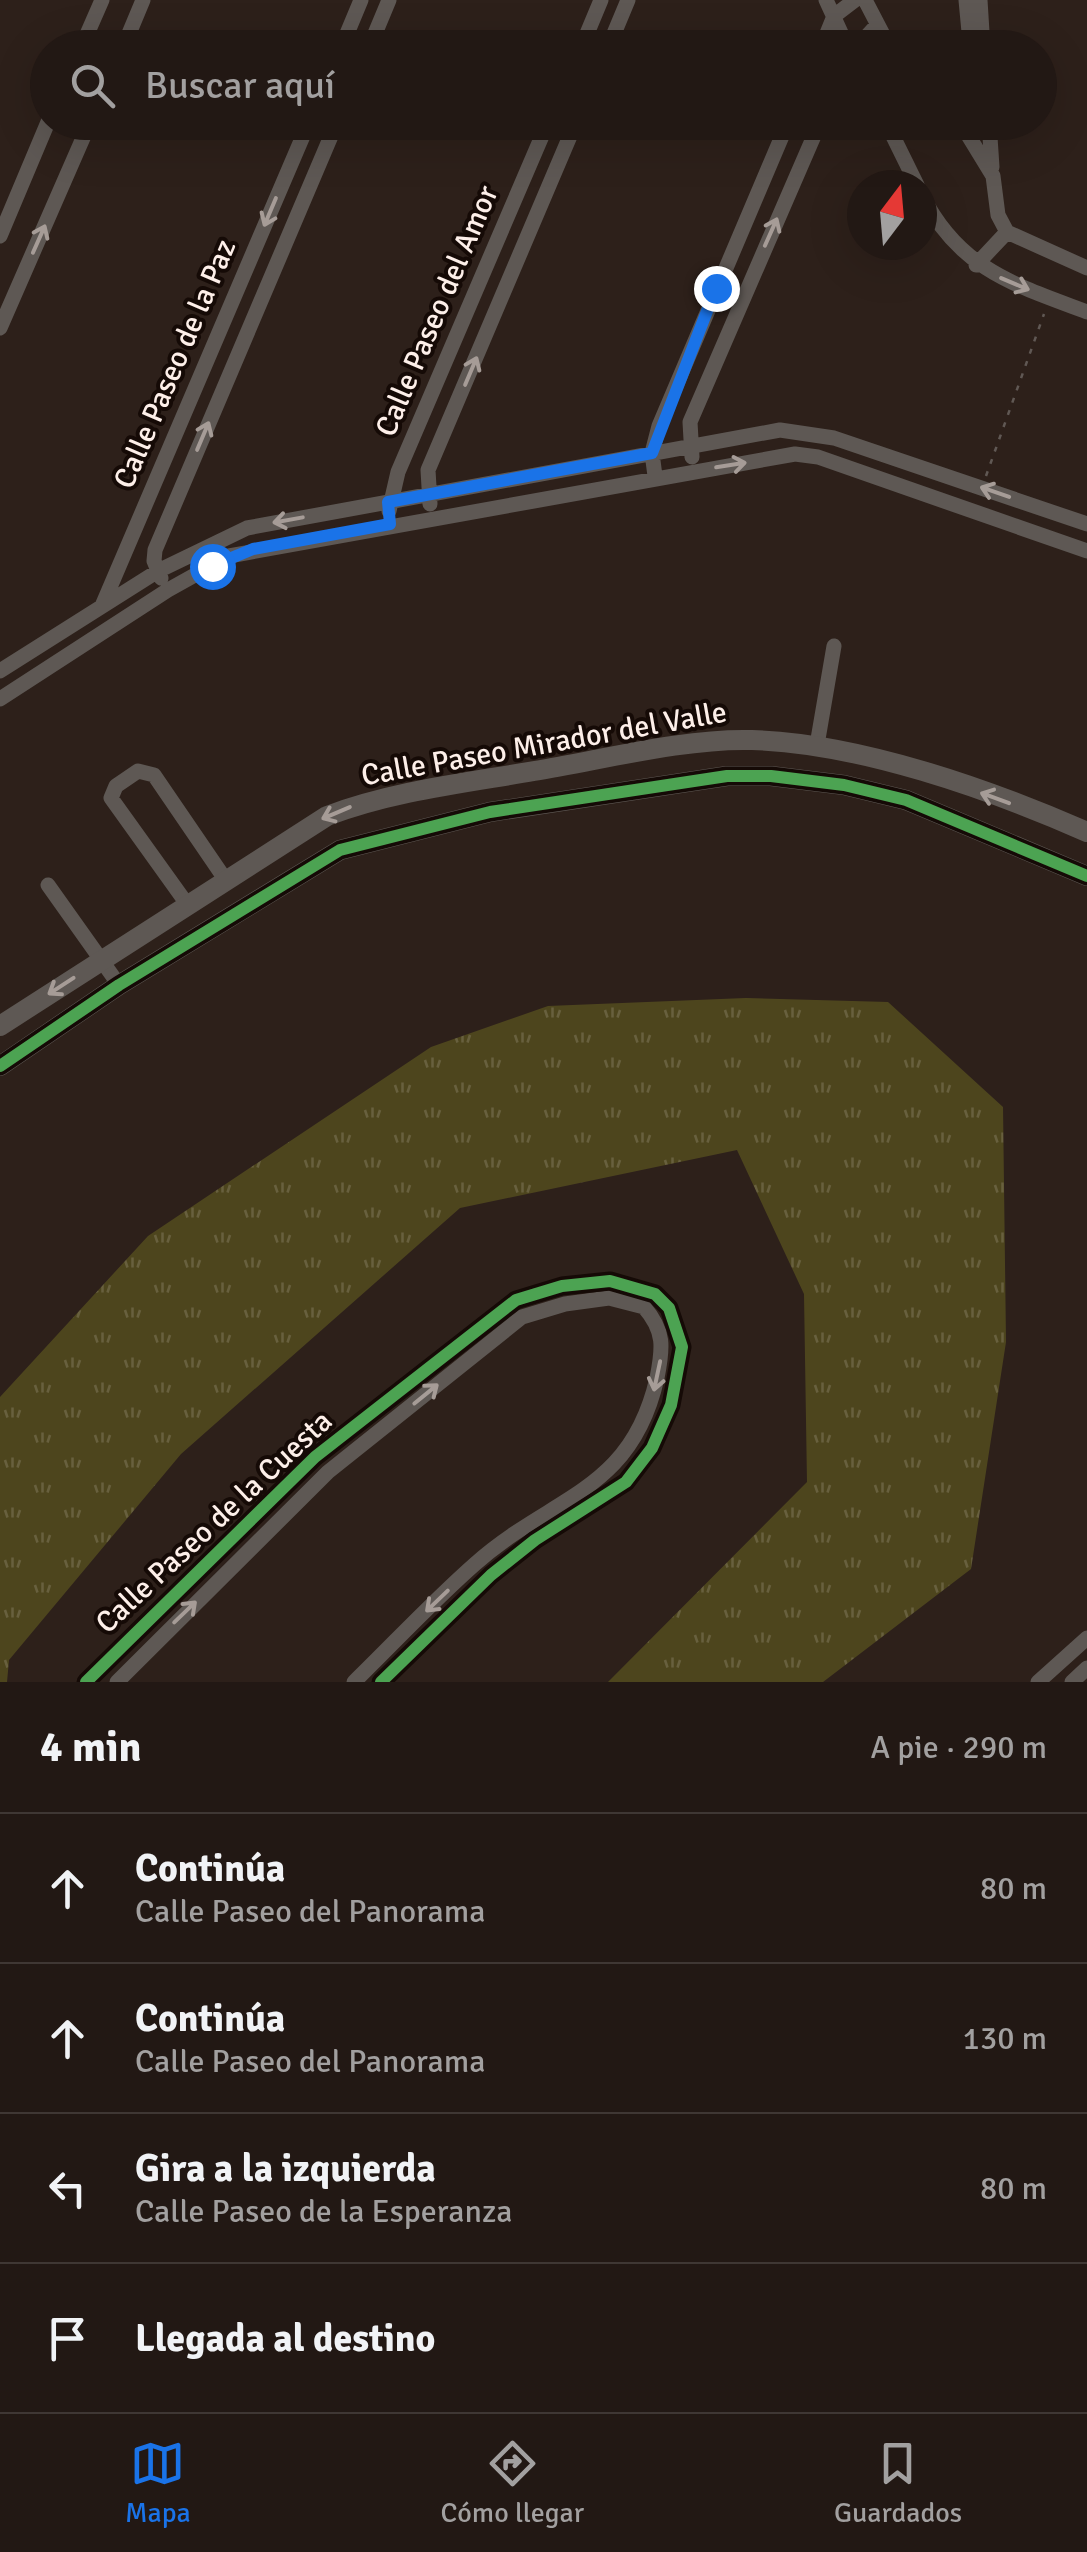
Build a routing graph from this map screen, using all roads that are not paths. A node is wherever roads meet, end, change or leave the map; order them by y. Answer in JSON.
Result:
{"nodes":[{"id":1,"x":102,"y":0,"type":"edge"},
{"id":2,"x":143,"y":0,"type":"edge"},
{"id":3,"x":361,"y":0,"type":"edge"},
{"id":4,"x":389,"y":0,"type":"edge"},
{"id":5,"x":601,"y":0,"type":"edge"},
{"id":6,"x":628,"y":0,"type":"edge"},
{"id":7,"x":826,"y":0,"type":"edge"},
{"id":8,"x":854,"y":0,"type":"edge"},
{"id":9,"x":865,"y":0,"type":"edge"},
{"id":10,"x":966,"y":0,"type":"edge"},
{"id":11,"x":980,"y":0,"type":"edge"},
{"id":12,"x":834,"y":16,"type":"junction"},
{"id":13,"x":877,"y":25,"type":"junction"},
{"id":14,"x":89,"y":30,"type":"edge"},
{"id":15,"x":130,"y":30,"type":"edge"},
{"id":16,"x":348,"y":30,"type":"edge"},
{"id":17,"x":376,"y":30,"type":"edge"},
{"id":18,"x":588,"y":30,"type":"edge"},
{"id":19,"x":616,"y":30,"type":"edge"},
{"id":20,"x":828,"y":30,"type":"edge"},
{"id":21,"x":842,"y":30,"type":"edge"},
{"id":22,"x":872,"y":30,"type":"edge"},
{"id":23,"x":880,"y":30,"type":"edge"},
{"id":24,"x":969,"y":30,"type":"edge"},
{"id":25,"x":982,"y":30,"type":"edge"},
{"id":26,"x":40,"y":140,"type":"edge"},
{"id":27,"x":82,"y":140,"type":"edge"},
{"id":28,"x":301,"y":140,"type":"edge"},
{"id":29,"x":328,"y":140,"type":"edge"},
{"id":30,"x":540,"y":140,"type":"edge"},
{"id":31,"x":568,"y":140,"type":"edge"},
{"id":32,"x":780,"y":140,"type":"edge"},
{"id":33,"x":812,"y":140,"type":"edge"},
{"id":34,"x":895,"y":140,"type":"edge"},
{"id":35,"x":971,"y":140,"type":"edge"},
{"id":36,"x":990,"y":140,"type":"edge"},
{"id":37,"x":910,"y":170,"type":"edge"},
{"id":38,"x":993,"y":176,"type":"junction"},
{"id":39,"x":937,"y":218,"type":"edge"},
{"id":40,"x":1007,"y":232,"type":"junction"},
{"id":41,"x":0,"y":236,"type":"edge"},
{"id":42,"x":976,"y":265,"type":"junction"},
{"id":43,"x":1087,"y":268,"type":"edge"},
{"id":44,"x":1087,"y":312,"type":"edge"},
{"id":45,"x":0,"y":328,"type":"edge"},
{"id":46,"x":690,"y":448,"type":"junction"},
{"id":47,"x":652,"y":453,"type":"junction"},
{"id":48,"x":695,"y":470,"type":"junction"},
{"id":49,"x":656,"y":476,"type":"junction"},
{"id":50,"x":428,"y":496,"type":"junction"},
{"id":51,"x":388,"y":502,"type":"junction"},
{"id":52,"x":433,"y":518,"type":"junction"},
{"id":53,"x":390,"y":524,"type":"junction"},
{"id":54,"x":1087,"y":524,"type":"edge"},
{"id":55,"x":1087,"y":551,"type":"edge"},
{"id":56,"x":158,"y":571,"type":"junction"},
{"id":57,"x":168,"y":590,"type":"junction"},
{"id":58,"x":100,"y":608,"type":"junction"},
{"id":59,"x":112,"y":626,"type":"junction"},
{"id":60,"x":834,"y":646,"type":"dead end"},
{"id":61,"x":0,"y":671,"type":"edge"},
{"id":62,"x":0,"y":699,"type":"edge"},
{"id":63,"x":817,"y":745,"type":"junction"},
{"id":64,"x":485,"y":780,"type":"junction"},
{"id":65,"x":490,"y":812,"type":"junction"},
{"id":66,"x":1087,"y":832,"type":"edge"},
{"id":67,"x":1087,"y":876,"type":"edge"},
{"id":68,"x":226,"y":880,"type":"junction"},
{"id":69,"x":48,"y":884,"type":"dead end"},
{"id":70,"x":187,"y":904,"type":"junction"},
{"id":71,"x":100,"y":960,"type":"junction"},
{"id":72,"x":119,"y":985,"type":"junction"},
{"id":73,"x":0,"y":1026,"type":"edge"},
{"id":74,"x":0,"y":1066,"type":"edge"},
{"id":75,"x":610,"y":1281,"type":"junction"},
{"id":76,"x":609,"y":1298,"type":"junction"},
{"id":77,"x":315,"y":1457,"type":"junction"},
{"id":78,"x":328,"y":1472,"type":"junction"},
{"id":79,"x":531,"y":1532,"type":"junction"},
{"id":80,"x":1087,"y":1638,"type":"edge"},
{"id":81,"x":1087,"y":1668,"type":"edge"},
{"id":82,"x":86,"y":1682,"type":"edge"},
{"id":83,"x":117,"y":1682,"type":"edge"},
{"id":84,"x":354,"y":1682,"type":"edge"},
{"id":85,"x":381,"y":1682,"type":"edge"},
{"id":86,"x":1038,"y":1682,"type":"edge"},
{"id":87,"x":1072,"y":1682,"type":"edge"}],
"edges":[{"from":1,"to":14,"type":"street"},
{"from":2,"to":15,"type":"street"},
{"from":3,"to":16,"type":"street"},
{"from":4,"to":17,"type":"street"},
{"from":5,"to":18,"type":"street"},
{"from":6,"to":19,"type":"street"},
{"from":7,"to":12,"type":"street"},
{"from":8,"to":12,"type":"street"},
{"from":9,"to":13,"type":"street"},
{"from":10,"to":24,"type":"street"},
{"from":11,"to":25,"type":"street"},
{"from":12,"to":20,"type":"street"},
{"from":12,"to":21,"type":"street"},
{"from":13,"to":22,"type":"street"},
{"from":13,"to":23,"type":"street"},
{"from":26,"to":41,"type":"street"},
{"from":45,"to":27,"type":"street","one_way":true},
{"from":28,"to":58,"type":"street","name":"Calle Paseo de la Paz","one_way":true},
{"from":56,"to":29,"type":"street","name":"Calle Paseo de la Paz","one_way":true},
{"from":30,"to":51,"type":"street","name":"Calle Paseo del Amor"},
{"from":50,"to":31,"type":"street","name":"Calle Paseo del Amor","one_way":true},
{"from":32,"to":47,"type":"street"},
{"from":46,"to":33,"type":"street","one_way":true},
{"from":34,"to":37,"type":"street"},
{"from":35,"to":38,"type":"street"},
{"from":36,"to":38,"type":"street"},
{"from":38,"to":40,"type":"street"},
{"from":39,"to":42,"type":"street"},
{"from":40,"to":42,"type":"street"},
{"from":40,"to":43,"type":"street"},
{"from":42,"to":44,"type":"street","one_way":true},
{"from":46,"to":47,"type":"street"},
{"from":46,"to":48,"type":"street"},
{"from":54,"to":46,"type":"street","one_way":true},
{"from":47,"to":49,"type":"street"},
{"from":47,"to":50,"type":"street"},
{"from":48,"to":49,"type":"street"},
{"from":48,"to":55,"type":"street","one_way":true},
{"from":49,"to":52,"type":"street"},
{"from":50,"to":51,"type":"street"},
{"from":50,"to":52,"type":"street","name":"Calle Paseo del Amor"},
{"from":51,"to":53,"type":"street","name":"Calle Paseo del Amor"},
{"from":51,"to":56,"type":"street","one_way":true},
{"from":52,"to":53,"type":"street"},
{"from":53,"to":57,"type":"street"},
{"from":56,"to":57,"type":"street"},
{"from":56,"to":58,"type":"street"},
{"from":57,"to":59,"type":"street"},
{"from":58,"to":59,"type":"street"},
{"from":58,"to":61,"type":"street"},
{"from":59,"to":62,"type":"street"},
{"from":60,"to":63,"type":"street"},
{"from":63,"to":64,"type":"street","name":"Calle Paseo Mirador del Valle"},
{"from":66,"to":63,"type":"street","name":"Calle Paseo Mirador del Valle","one_way":true},
{"from":64,"to":65,"type":"street"},
{"from":64,"to":68,"type":"street","name":"Calle Paseo Mirador del Valle","one_way":true},
{"from":65,"to":67,"type":"street","name":"Calle Paseo Mirador del Valle"},
{"from":65,"to":72,"type":"street","name":"Calle Paseo Mirador del Valle"},
{"from":68,"to":70,"type":"street","name":"Calle Paseo Mirador del Valle"},
{"from":68,"to":70,"type":"street"},
{"from":69,"to":71,"type":"street"},
{"from":70,"to":71,"type":"street","name":"Calle Paseo Mirador del Valle"},
{"from":71,"to":72,"type":"street"},
{"from":71,"to":73,"type":"street","name":"Calle Paseo Mirador del Valle","one_way":true},
{"from":72,"to":74,"type":"street","name":"Calle Paseo Mirador del Valle"},
{"from":75,"to":76,"type":"street"},
{"from":75,"to":77,"type":"street","name":"Calle Paseo de la Cuesta"},
{"from":75,"to":79,"type":"street","name":"Calle Paseo de la Cuesta"},
{"from":78,"to":76,"type":"street","name":"Calle Paseo de la Cuesta","one_way":true},
{"from":76,"to":79,"type":"street","name":"Calle Paseo de la Cuesta","one_way":true},
{"from":77,"to":78,"type":"street"},
{"from":77,"to":82,"type":"street","name":"Calle Paseo de la Cuesta"},
{"from":83,"to":78,"type":"street","name":"Calle Paseo de la Cuesta","one_way":true},
{"from":79,"to":84,"type":"street","name":"Calle Paseo de la Cuesta","one_way":true},
{"from":79,"to":85,"type":"street","name":"Calle Paseo de la Cuesta"},
{"from":80,"to":86,"type":"street"},
{"from":81,"to":87,"type":"street"}]}
